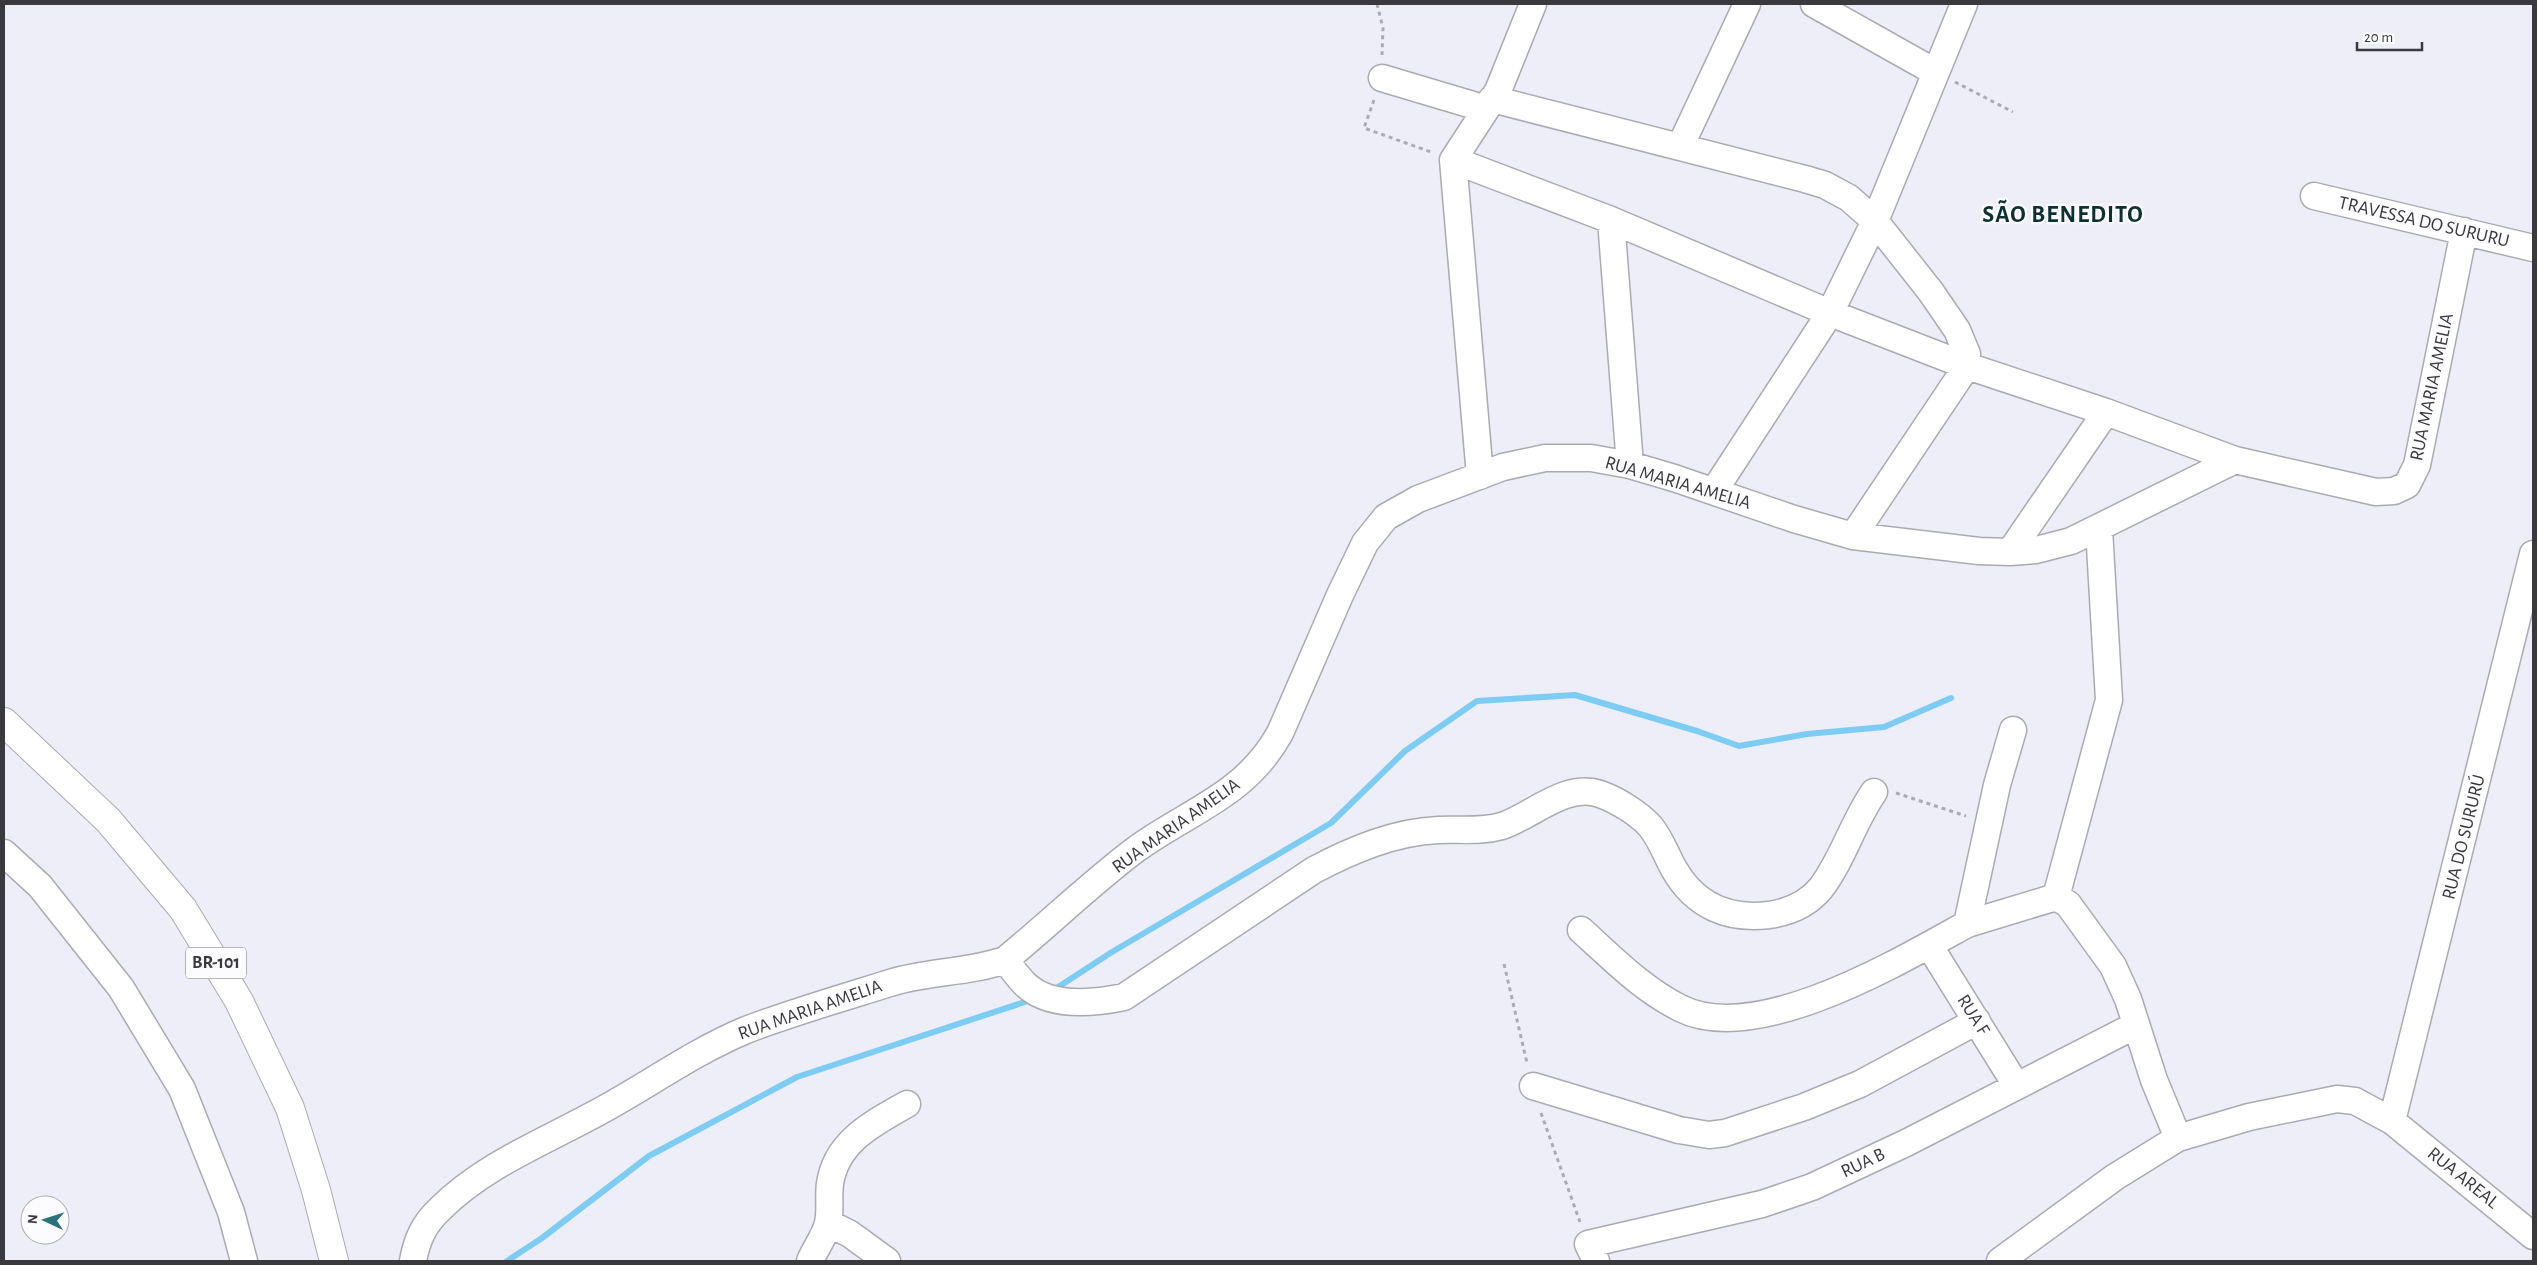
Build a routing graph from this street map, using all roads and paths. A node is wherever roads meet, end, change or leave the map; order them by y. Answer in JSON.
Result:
{"nodes":[{"id":1,"x":1378,"y":4,"type":"edge"},
{"id":2,"x":1533,"y":4,"type":"edge"},
{"id":3,"x":1747,"y":4,"type":"edge"},
{"id":4,"x":1814,"y":4,"type":"edge"},
{"id":5,"x":1964,"y":4,"type":"edge"},
{"id":6,"x":1935,"y":72,"type":"junction"},
{"id":7,"x":1382,"y":78,"type":"junction"},
{"id":8,"x":1489,"y":104,"type":"junction"},
{"id":9,"x":2013,"y":112,"type":"dead end"},
{"id":10,"x":1680,"y":147,"type":"junction"},
{"id":11,"x":1453,"y":160,"type":"junction"},
{"id":12,"x":2314,"y":196,"type":"dead end"},
{"id":13,"x":1611,"y":220,"type":"junction"},
{"id":14,"x":1875,"y":221,"type":"junction"},
{"id":15,"x":2464,"y":231,"type":"junction"},
{"id":16,"x":2533,"y":248,"type":"edge"},
{"id":17,"x":1830,"y":313,"type":"junction"},
{"id":18,"x":1967,"y":366,"type":"junction"},
{"id":19,"x":2106,"y":412,"type":"junction"},
{"id":20,"x":2235,"y":460,"type":"junction"},
{"id":21,"x":1630,"y":466,"type":"junction"},
{"id":22,"x":1480,"y":476,"type":"junction"},
{"id":23,"x":1714,"y":492,"type":"junction"},
{"id":24,"x":2099,"y":529,"type":"junction"},
{"id":25,"x":1853,"y":536,"type":"junction"},
{"id":26,"x":2010,"y":552,"type":"junction"},
{"id":27,"x":2533,"y":554,"type":"edge"},
{"id":28,"x":4,"y":722,"type":"edge"},
{"id":29,"x":2012,"y":730,"type":"dead end"},
{"id":30,"x":1874,"y":792,"type":"joint"},
{"id":31,"x":1988,"y":823,"type":"junction"},
{"id":32,"x":4,"y":854,"type":"edge"},
{"id":33,"x":2056,"y":897,"type":"junction"},
{"id":34,"x":1967,"y":924,"type":"junction"},
{"id":35,"x":1582,"y":930,"type":"dead end"},
{"id":36,"x":1929,"y":945,"type":"junction"},
{"id":37,"x":1005,"y":960,"type":"junction"},
{"id":38,"x":1977,"y":1021,"type":"junction"},
{"id":39,"x":2136,"y":1025,"type":"junction"},
{"id":40,"x":2016,"y":1085,"type":"junction"},
{"id":41,"x":1533,"y":1086,"type":"dead end"},
{"id":42,"x":907,"y":1104,"type":"dead end"},
{"id":43,"x":2392,"y":1120,"type":"junction"},
{"id":44,"x":2178,"y":1138,"type":"junction"},
{"id":45,"x":828,"y":1223,"type":"junction"},
{"id":46,"x":2533,"y":1236,"type":"edge"},
{"id":47,"x":244,"y":1261,"type":"edge"},
{"id":48,"x":334,"y":1261,"type":"edge"},
{"id":49,"x":413,"y":1261,"type":"edge"},
{"id":50,"x":810,"y":1261,"type":"edge"},
{"id":51,"x":887,"y":1261,"type":"edge"},
{"id":52,"x":1596,"y":1261,"type":"edge"},
{"id":53,"x":2000,"y":1261,"type":"edge"}],
"edges":[{"from":1,"to":7,"type":"path"},
{"from":2,"to":8,"type":"street"},
{"from":3,"to":10,"type":"street"},
{"from":4,"to":6,"type":"street"},
{"from":5,"to":6,"type":"street"},
{"from":6,"to":9,"type":"path"},
{"from":6,"to":14,"type":"street"},
{"from":7,"to":8,"type":"street"},
{"from":7,"to":11,"type":"path"},
{"from":8,"to":10,"type":"street"},
{"from":8,"to":11,"type":"street"},
{"from":10,"to":14,"type":"street"},
{"from":11,"to":13,"type":"street","name":"RUA MARIA AMELIA"},
{"from":11,"to":22,"type":"street"},
{"from":12,"to":15,"type":"street","name":"TRAVESSA DO SURURU"},
{"from":13,"to":17,"type":"street","name":"RUA MARIA AMELIA"},
{"from":13,"to":21,"type":"street"},
{"from":14,"to":17,"type":"street"},
{"from":14,"to":18,"type":"street"},
{"from":15,"to":16,"type":"street","name":"TRAVESSA DO SURURU"},
{"from":15,"to":20,"type":"street","name":"RUA MARIA AMELIA"},
{"from":17,"to":18,"type":"street","name":"RUA MARIA AMELIA"},
{"from":17,"to":23,"type":"street"},
{"from":18,"to":19,"type":"street","name":"RUA MARIA AMELIA"},
{"from":18,"to":25,"type":"street"},
{"from":19,"to":20,"type":"street","name":"RUA MARIA AMELIA"},
{"from":19,"to":26,"type":"street"},
{"from":20,"to":24,"type":"street","name":"RUA MARIA AMELIA"},
{"from":21,"to":22,"type":"street","name":"RUA MARIA AMELIA"},
{"from":21,"to":23,"type":"street","name":"RUA MARIA AMELIA"},
{"from":22,"to":37,"type":"street","name":"RUA MARIA AMELIA"},
{"from":23,"to":25,"type":"street","name":"RUA MARIA AMELIA"},
{"from":24,"to":26,"type":"street","name":"RUA MARIA AMELIA"},
{"from":24,"to":33,"type":"street"},
{"from":25,"to":26,"type":"street","name":"RUA MARIA AMELIA"},
{"from":27,"to":43,"type":"street","name":"RUA DO SURURÚ"},
{"from":28,"to":48,"type":"highway","number":"BR-101"},
{"from":29,"to":31,"type":"street"},
{"from":30,"to":31,"type":"path"},
{"from":30,"to":37,"type":"street"},
{"from":31,"to":34,"type":"street"},
{"from":32,"to":47,"type":"street"},
{"from":33,"to":34,"type":"street"},
{"from":33,"to":39,"type":"street"},
{"from":34,"to":36,"type":"street"},
{"from":35,"to":36,"type":"street"},
{"from":36,"to":38,"type":"street","name":"RUA F"},
{"from":37,"to":49,"type":"street","name":"RUA MARIA AMELIA"},
{"from":38,"to":40,"type":"street","name":"RUA F"},
{"from":38,"to":41,"type":"street"},
{"from":39,"to":40,"type":"street","name":"RUA B"},
{"from":39,"to":44,"type":"street"},
{"from":40,"to":52,"type":"street","name":"RUA B"},
{"from":42,"to":45,"type":"street"},
{"from":43,"to":44,"type":"street","name":"RUA AREAL"},
{"from":43,"to":46,"type":"street","name":"RUA AREAL"},
{"from":44,"to":53,"type":"street","name":"RUA AREAL"},
{"from":45,"to":50,"type":"street"},
{"from":45,"to":51,"type":"street"}]}
